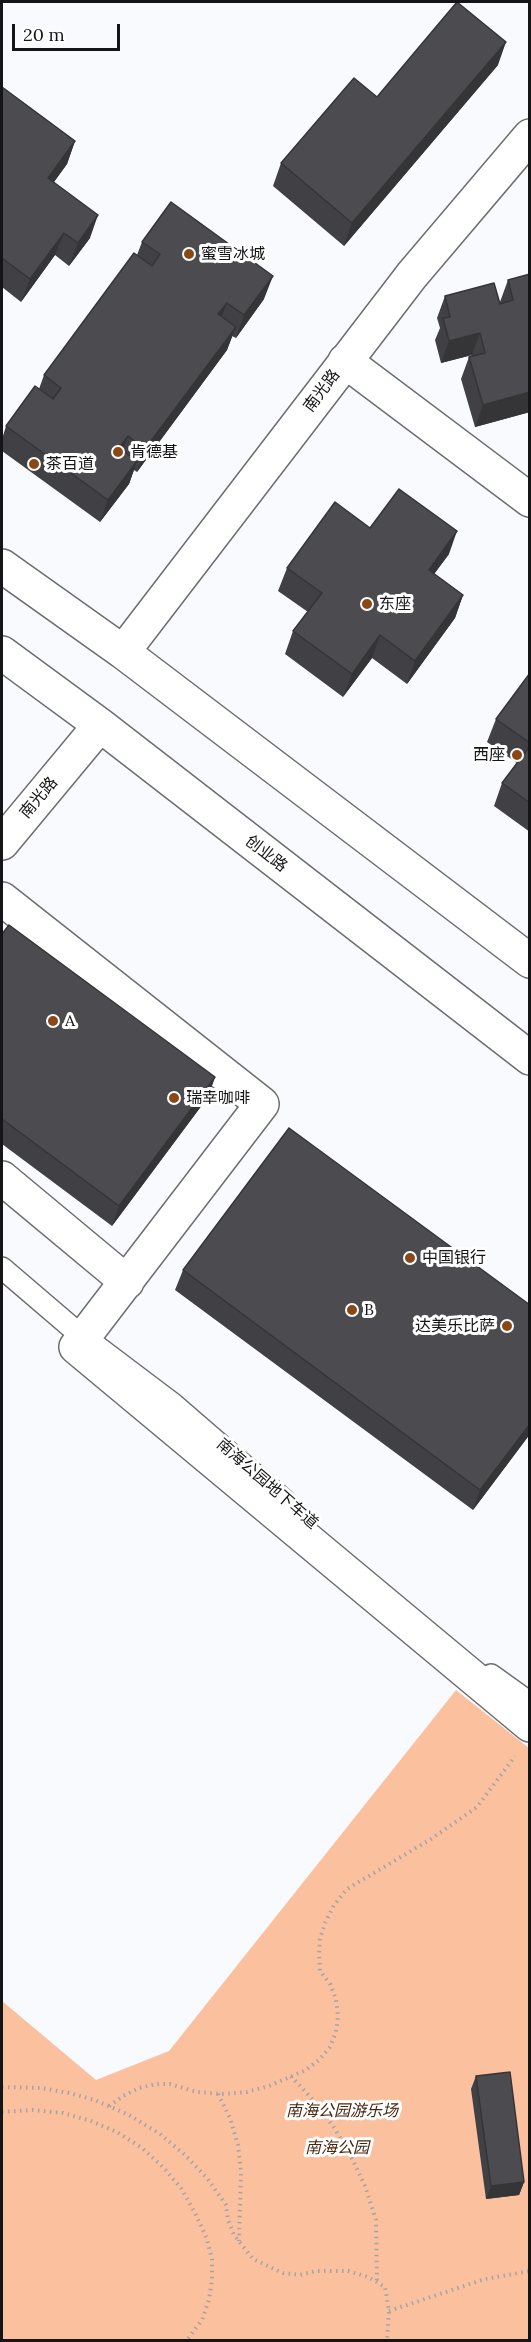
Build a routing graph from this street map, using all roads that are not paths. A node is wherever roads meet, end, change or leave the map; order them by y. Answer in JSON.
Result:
{"nodes":[{"id":1,"x":530,"y":136,"type":"edge"},
{"id":2,"x":345,"y":362,"type":"junction"},
{"id":3,"x":530,"y":500,"type":"edge"},
{"id":4,"x":2,"y":566,"type":"edge"},
{"id":5,"x":123,"y":652,"type":"junction"},
{"id":6,"x":2,"y":653,"type":"edge"},
{"id":7,"x":100,"y":725,"type":"junction"},
{"id":8,"x":2,"y":843,"type":"edge"},
{"id":9,"x":2,"y":899,"type":"edge"},
{"id":10,"x":530,"y":961,"type":"edge"},
{"id":11,"x":530,"y":1058,"type":"edge"},
{"id":12,"x":2,"y":1178,"type":"edge"},
{"id":13,"x":2,"y":1268,"type":"edge"},
{"id":14,"x":127,"y":1282,"type":"junction"},
{"id":15,"x":84,"y":1337,"type":"junction"},
{"id":16,"x":530,"y":1703,"type":"edge"},
{"id":17,"x":523,"y":1740,"type":"edge"}],
"edges":[{"from":1,"to":2,"type":"main road","name":"南光路"},
{"from":2,"to":3,"type":"main road"},
{"from":2,"to":5,"type":"main road","name":"南光路"},
{"from":4,"to":5,"type":"main road"},
{"from":5,"to":10,"type":"main road"},
{"from":6,"to":7,"type":"main road","name":"创业路"},
{"from":7,"to":8,"type":"main road","name":"南光路"},
{"from":7,"to":11,"type":"main road","name":"创业路"},
{"from":9,"to":14,"type":"main road"},
{"from":12,"to":14,"type":"main road"},
{"from":13,"to":15,"type":"lane","name":"南海公园地下车道"},
{"from":14,"to":15,"type":"main road"},
{"from":15,"to":16,"type":"lane","name":"南海公园地下车道"},
{"from":15,"to":17,"type":"main road"}]}
